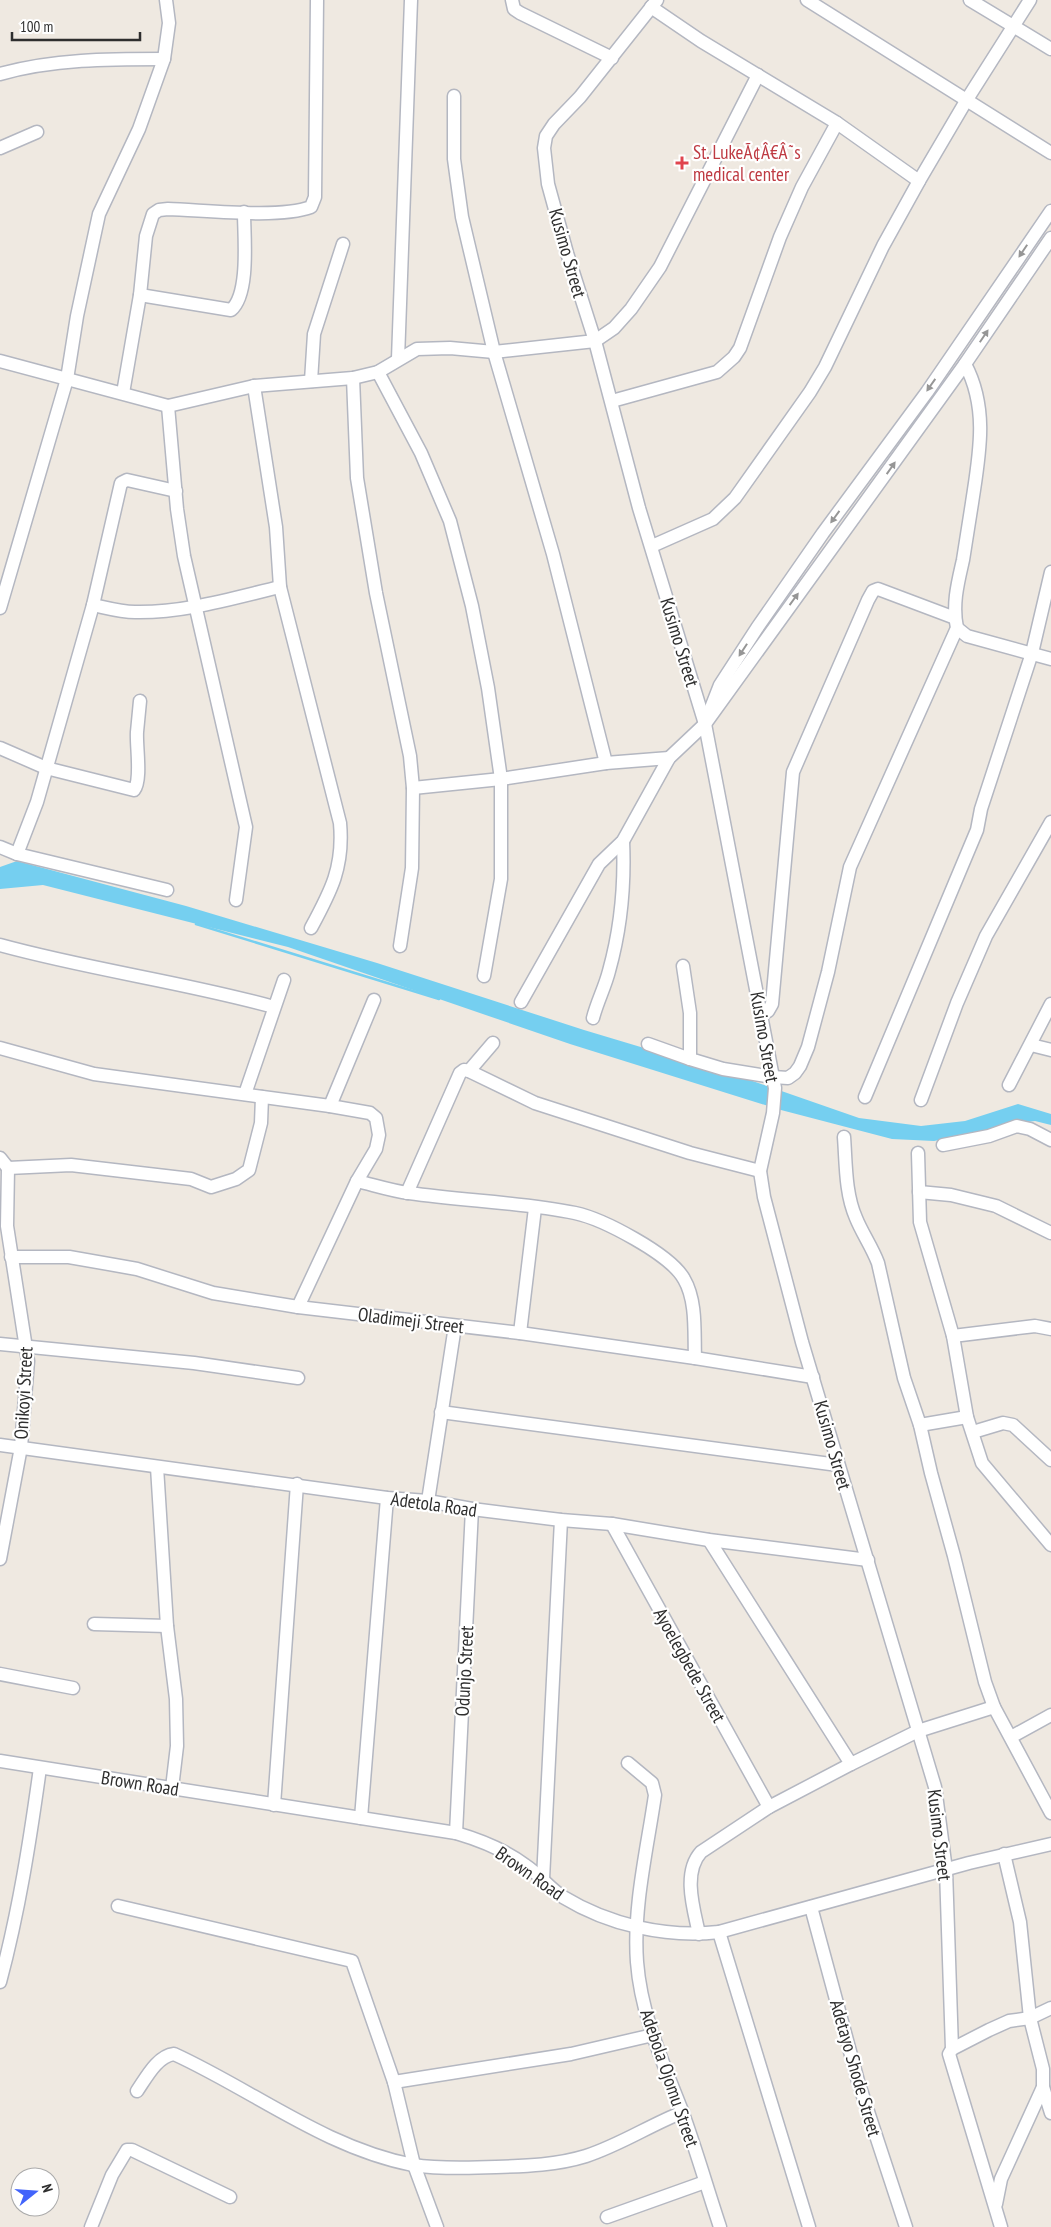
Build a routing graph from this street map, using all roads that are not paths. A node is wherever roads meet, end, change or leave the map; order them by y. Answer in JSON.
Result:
{"nodes":[{"id":1,"x":166,"y":0,"type":"edge"},
{"id":2,"x":317,"y":0,"type":"edge"},
{"id":3,"x":411,"y":0,"type":"edge"},
{"id":4,"x":512,"y":0,"type":"edge"},
{"id":5,"x":807,"y":0,"type":"edge"},
{"id":6,"x":970,"y":0,"type":"edge"},
{"id":7,"x":1030,"y":0,"type":"edge"},
{"id":8,"x":654,"y":4,"type":"edge"},
{"id":9,"x":1014,"y":26,"type":"junction"},
{"id":10,"x":1051,"y":49,"type":"edge"},
{"id":11,"x":612,"y":58,"type":"junction"},
{"id":12,"x":164,"y":60,"type":"junction"},
{"id":13,"x":0,"y":74,"type":"edge"},
{"id":14,"x":758,"y":75,"type":"junction"},
{"id":15,"x":454,"y":96,"type":"dead end"},
{"id":16,"x":966,"y":101,"type":"junction"},
{"id":17,"x":837,"y":123,"type":"junction"},
{"id":18,"x":37,"y":132,"type":"dead end"},
{"id":19,"x":0,"y":148,"type":"edge"},
{"id":20,"x":1051,"y":153,"type":"edge"},
{"id":21,"x":919,"y":181,"type":"junction"},
{"id":22,"x":1051,"y":211,"type":"edge"},
{"id":23,"x":244,"y":212,"type":"junction"},
{"id":24,"x":1051,"y":238,"type":"edge"},
{"id":25,"x":343,"y":244,"type":"dead end"},
{"id":26,"x":140,"y":295,"type":"junction"},
{"id":27,"x":992,"y":297,"type":"junction"},
{"id":28,"x":1004,"y":306,"type":"junction"},
{"id":29,"x":595,"y":341,"type":"junction"},
{"id":30,"x":494,"y":352,"type":"junction"},
{"id":31,"x":398,"y":359,"type":"junction"},
{"id":32,"x":0,"y":361,"type":"edge"},
{"id":33,"x":965,"y":364,"type":"junction"},
{"id":34,"x":378,"y":372,"type":"junction"},
{"id":35,"x":354,"y":378,"type":"junction"},
{"id":36,"x":67,"y":379,"type":"junction"},
{"id":37,"x":311,"y":381,"type":"junction"},
{"id":38,"x":254,"y":386,"type":"junction"},
{"id":39,"x":123,"y":393,"type":"junction"},
{"id":40,"x":612,"y":401,"type":"junction"},
{"id":41,"x":168,"y":406,"type":"junction"},
{"id":42,"x":176,"y":491,"type":"junction"},
{"id":43,"x":652,"y":546,"type":"junction"},
{"id":44,"x":1051,"y":572,"type":"edge"},
{"id":45,"x":280,"y":587,"type":"junction"},
{"id":46,"x":93,"y":605,"type":"junction"},
{"id":47,"x":196,"y":606,"type":"junction"},
{"id":48,"x":0,"y":608,"type":"edge"},
{"id":49,"x":956,"y":623,"type":"junction"},
{"id":50,"x":1032,"y":653,"type":"junction"},
{"id":51,"x":1051,"y":658,"type":"edge"},
{"id":52,"x":140,"y":701,"type":"dead end"},
{"id":53,"x":705,"y":724,"type":"junction"},
{"id":54,"x":0,"y":748,"type":"edge"},
{"id":55,"x":669,"y":758,"type":"junction"},
{"id":56,"x":606,"y":763,"type":"junction"},
{"id":57,"x":46,"y":768,"type":"junction"},
{"id":58,"x":501,"y":779,"type":"junction"},
{"id":59,"x":413,"y":788,"type":"junction"},
{"id":60,"x":1051,"y":822,"type":"edge"},
{"id":61,"x":623,"y":841,"type":"junction"},
{"id":62,"x":0,"y":847,"type":"edge"},
{"id":63,"x":17,"y":854,"type":"junction"},
{"id":64,"x":167,"y":890,"type":"dead end"},
{"id":65,"x":236,"y":900,"type":"dead end"},
{"id":66,"x":311,"y":928,"type":"dead end"},
{"id":67,"x":0,"y":945,"type":"edge"},
{"id":68,"x":400,"y":946,"type":"dead end"},
{"id":69,"x":683,"y":966,"type":"dead end"},
{"id":70,"x":484,"y":976,"type":"dead end"},
{"id":71,"x":284,"y":980,"type":"dead end"},
{"id":72,"x":374,"y":1000,"type":"dead end"},
{"id":73,"x":521,"y":1002,"type":"dead end"},
{"id":74,"x":1051,"y":1004,"type":"edge"},
{"id":75,"x":274,"y":1006,"type":"junction"},
{"id":76,"x":761,"y":1015,"type":"junction"},
{"id":77,"x":593,"y":1018,"type":"dead end"},
{"id":78,"x":493,"y":1043,"type":"dead end"},
{"id":79,"x":648,"y":1044,"type":"dead end"},
{"id":80,"x":1031,"y":1045,"type":"junction"},
{"id":81,"x":0,"y":1048,"type":"edge"},
{"id":82,"x":1051,"y":1050,"type":"edge"},
{"id":83,"x":690,"y":1059,"type":"junction"},
{"id":84,"x":469,"y":1071,"type":"junction"},
{"id":85,"x":774,"y":1082,"type":"junction"},
{"id":86,"x":1010,"y":1085,"type":"dead end"},
{"id":87,"x":245,"y":1094,"type":"junction"},
{"id":88,"x":262,"y":1096,"type":"junction"},
{"id":89,"x":865,"y":1097,"type":"dead end"},
{"id":90,"x":921,"y":1100,"type":"dead end"},
{"id":91,"x":330,"y":1106,"type":"junction"},
{"id":92,"x":844,"y":1137,"type":"dead end"},
{"id":93,"x":1051,"y":1140,"type":"edge"},
{"id":94,"x":943,"y":1145,"type":"dead end"},
{"id":95,"x":918,"y":1153,"type":"dead end"},
{"id":96,"x":4,"y":1163,"type":"edge"},
{"id":97,"x":760,"y":1171,"type":"junction"},
{"id":98,"x":357,"y":1182,"type":"junction"},
{"id":99,"x":919,"y":1192,"type":"junction"},
{"id":100,"x":407,"y":1193,"type":"junction"},
{"id":101,"x":535,"y":1208,"type":"junction"},
{"id":102,"x":4,"y":1226,"type":"edge"},
{"id":103,"x":1051,"y":1233,"type":"edge"},
{"id":104,"x":12,"y":1257,"type":"junction"},
{"id":105,"x":298,"y":1307,"type":"junction"},
{"id":106,"x":456,"y":1326,"type":"junction"},
{"id":107,"x":1051,"y":1329,"type":"edge"},
{"id":108,"x":520,"y":1333,"type":"junction"},
{"id":109,"x":953,"y":1336,"type":"junction"},
{"id":110,"x":0,"y":1344,"type":"edge"},
{"id":111,"x":27,"y":1348,"type":"junction"},
{"id":112,"x":695,"y":1358,"type":"junction"},
{"id":113,"x":813,"y":1377,"type":"junction"},
{"id":114,"x":298,"y":1378,"type":"dead end"},
{"id":115,"x":441,"y":1412,"type":"junction"},
{"id":116,"x":967,"y":1417,"type":"junction"},
{"id":117,"x":920,"y":1425,"type":"junction"},
{"id":118,"x":973,"y":1432,"type":"junction"},
{"id":119,"x":0,"y":1445,"type":"edge"},
{"id":120,"x":20,"y":1447,"type":"junction"},
{"id":121,"x":1051,"y":1460,"type":"edge"},
{"id":122,"x":838,"y":1465,"type":"junction"},
{"id":123,"x":157,"y":1467,"type":"junction"},
{"id":124,"x":296,"y":1484,"type":"junction"},
{"id":125,"x":388,"y":1498,"type":"junction"},
{"id":126,"x":428,"y":1501,"type":"junction"},
{"id":127,"x":472,"y":1509,"type":"junction"},
{"id":128,"x":561,"y":1520,"type":"junction"},
{"id":129,"x":612,"y":1524,"type":"junction"},
{"id":130,"x":710,"y":1540,"type":"junction"},
{"id":131,"x":1051,"y":1546,"type":"edge"},
{"id":132,"x":0,"y":1559,"type":"edge"},
{"id":133,"x":868,"y":1560,"type":"junction"},
{"id":134,"x":94,"y":1624,"type":"dead end"},
{"id":135,"x":167,"y":1626,"type":"junction"},
{"id":136,"x":0,"y":1674,"type":"edge"},
{"id":137,"x":73,"y":1688,"type":"dead end"},
{"id":138,"x":994,"y":1707,"type":"junction"},
{"id":139,"x":1051,"y":1715,"type":"edge"},
{"id":140,"x":918,"y":1731,"type":"junction"},
{"id":141,"x":1011,"y":1737,"type":"junction"},
{"id":142,"x":0,"y":1761,"type":"edge"},
{"id":143,"x":628,"y":1763,"type":"dead end"},
{"id":144,"x":851,"y":1764,"type":"junction"},
{"id":145,"x":40,"y":1768,"type":"junction"},
{"id":146,"x":172,"y":1788,"type":"junction"},
{"id":147,"x":274,"y":1805,"type":"junction"},
{"id":148,"x":769,"y":1807,"type":"junction"},
{"id":149,"x":1051,"y":1813,"type":"edge"},
{"id":150,"x":361,"y":1818,"type":"junction"},
{"id":151,"x":456,"y":1832,"type":"junction"},
{"id":152,"x":1051,"y":1844,"type":"edge"},
{"id":153,"x":1004,"y":1854,"type":"junction"},
{"id":154,"x":946,"y":1870,"type":"junction"},
{"id":155,"x":543,"y":1879,"type":"junction"},
{"id":156,"x":118,"y":1906,"type":"dead end"},
{"id":157,"x":811,"y":1907,"type":"junction"},
{"id":158,"x":637,"y":1926,"type":"junction"},
{"id":159,"x":719,"y":1932,"type":"junction"},
{"id":160,"x":699,"y":1934,"type":"junction"},
{"id":161,"x":0,"y":1982,"type":"edge"},
{"id":162,"x":1051,"y":2008,"type":"edge"},
{"id":163,"x":1030,"y":2018,"type":"junction"},
{"id":164,"x":653,"y":2035,"type":"junction"},
{"id":165,"x":952,"y":2049,"type":"junction"},
{"id":166,"x":394,"y":2082,"type":"junction"},
{"id":167,"x":1043,"y":2087,"type":"junction"},
{"id":168,"x":137,"y":2091,"type":"dead end"},
{"id":169,"x":683,"y":2112,"type":"junction"},
{"id":170,"x":1051,"y":2114,"type":"edge"},
{"id":171,"x":414,"y":2165,"type":"junction"},
{"id":172,"x":705,"y":2182,"type":"junction"},
{"id":173,"x":230,"y":2197,"type":"dead end"},
{"id":174,"x":996,"y":2209,"type":"junction"},
{"id":175,"x":608,"y":2217,"type":"dead end"},
{"id":176,"x":90,"y":2227,"type":"edge"},
{"id":177,"x":437,"y":2227,"type":"edge"},
{"id":178,"x":720,"y":2227,"type":"edge"},
{"id":179,"x":809,"y":2227,"type":"edge"},
{"id":180,"x":906,"y":2227,"type":"edge"},
{"id":181,"x":1001,"y":2227,"type":"edge"}],
"edges":[{"from":1,"to":12,"type":"street"},
{"from":2,"to":23,"type":"street"},
{"from":3,"to":31,"type":"street"},
{"from":4,"to":11,"type":"street"},
{"from":5,"to":16,"type":"street"},
{"from":6,"to":9,"type":"street"},
{"from":7,"to":9,"type":"street"},
{"from":8,"to":11,"type":"street","name":"Kusimo Street"},
{"from":8,"to":14,"type":"street"},
{"from":9,"to":10,"type":"street"},
{"from":9,"to":16,"type":"street"},
{"from":11,"to":29,"type":"street","name":"Kusimo Street"},
{"from":12,"to":13,"type":"street"},
{"from":12,"to":36,"type":"street"},
{"from":14,"to":17,"type":"street"},
{"from":14,"to":29,"type":"street"},
{"from":15,"to":30,"type":"street"},
{"from":16,"to":20,"type":"street"},
{"from":16,"to":21,"type":"street"},
{"from":17,"to":21,"type":"street"},
{"from":17,"to":40,"type":"street"},
{"from":18,"to":19,"type":"street"},
{"from":21,"to":43,"type":"street"},
{"from":22,"to":27,"type":"street","one_way":true},
{"from":23,"to":26,"type":"street"},
{"from":23,"to":26,"type":"street"},
{"from":24,"to":28,"type":"street"},
{"from":25,"to":37,"type":"street"},
{"from":26,"to":39,"type":"street"},
{"from":27,"to":28,"type":"street"},
{"from":27,"to":53,"type":"street","one_way":true},
{"from":33,"to":28,"type":"street","one_way":true},
{"from":29,"to":30,"type":"street"},
{"from":29,"to":40,"type":"street","name":"Kusimo Street"},
{"from":30,"to":31,"type":"street"},
{"from":30,"to":56,"type":"street"},
{"from":31,"to":34,"type":"street"},
{"from":32,"to":36,"type":"street"},
{"from":33,"to":49,"type":"street"},
{"from":53,"to":33,"type":"street","one_way":true},
{"from":34,"to":35,"type":"street"},
{"from":34,"to":58,"type":"street"},
{"from":35,"to":37,"type":"street"},
{"from":35,"to":59,"type":"street"},
{"from":36,"to":39,"type":"street"},
{"from":36,"to":48,"type":"street"},
{"from":37,"to":38,"type":"street"},
{"from":38,"to":41,"type":"street"},
{"from":38,"to":45,"type":"street"},
{"from":39,"to":41,"type":"street"},
{"from":40,"to":43,"type":"street","name":"Kusimo Street"},
{"from":41,"to":42,"type":"street"},
{"from":42,"to":46,"type":"street"},
{"from":42,"to":47,"type":"street"},
{"from":43,"to":53,"type":"street","name":"Kusimo Street"},
{"from":44,"to":50,"type":"street"},
{"from":45,"to":47,"type":"street"},
{"from":45,"to":66,"type":"street"},
{"from":46,"to":47,"type":"street"},
{"from":46,"to":57,"type":"street"},
{"from":47,"to":65,"type":"street"},
{"from":49,"to":50,"type":"street"},
{"from":49,"to":76,"type":"street"},
{"from":49,"to":85,"type":"street"},
{"from":50,"to":51,"type":"street"},
{"from":50,"to":89,"type":"street"},
{"from":52,"to":57,"type":"street"},
{"from":53,"to":55,"type":"street"},
{"from":53,"to":76,"type":"street","name":"Kusimo Street"},
{"from":54,"to":57,"type":"street"},
{"from":55,"to":56,"type":"street"},
{"from":55,"to":61,"type":"street"},
{"from":56,"to":58,"type":"street"},
{"from":57,"to":63,"type":"street"},
{"from":58,"to":59,"type":"street"},
{"from":58,"to":70,"type":"street"},
{"from":59,"to":68,"type":"street"},
{"from":60,"to":90,"type":"street"},
{"from":61,"to":73,"type":"street"},
{"from":61,"to":77,"type":"street"},
{"from":62,"to":63,"type":"street"},
{"from":63,"to":64,"type":"street"},
{"from":67,"to":75,"type":"street"},
{"from":69,"to":83,"type":"street"},
{"from":71,"to":75,"type":"street"},
{"from":72,"to":91,"type":"street"},
{"from":74,"to":80,"type":"street"},
{"from":75,"to":87,"type":"street"},
{"from":76,"to":85,"type":"street","name":"Kusimo Street"},
{"from":78,"to":84,"type":"street"},
{"from":79,"to":83,"type":"street"},
{"from":80,"to":82,"type":"street"},
{"from":80,"to":86,"type":"street"},
{"from":81,"to":87,"type":"street"},
{"from":83,"to":85,"type":"street"},
{"from":84,"to":97,"type":"street"},
{"from":84,"to":100,"type":"street"},
{"from":85,"to":97,"type":"street","name":"Kusimo Street"},
{"from":87,"to":88,"type":"street"},
{"from":88,"to":91,"type":"street"},
{"from":88,"to":96,"type":"street"},
{"from":91,"to":98,"type":"street"},
{"from":92,"to":117,"type":"street"},
{"from":93,"to":94,"type":"street"},
{"from":95,"to":99,"type":"street"},
{"from":96,"to":102,"type":"street","name":"Onikoyi Street"},
{"from":97,"to":113,"type":"street","name":"Kusimo Street"},
{"from":98,"to":100,"type":"street"},
{"from":98,"to":105,"type":"street"},
{"from":99,"to":103,"type":"street"},
{"from":99,"to":109,"type":"street"},
{"from":100,"to":101,"type":"street"},
{"from":101,"to":108,"type":"street"},
{"from":101,"to":112,"type":"street"},
{"from":102,"to":104,"type":"street","name":"Onikoyi Street"},
{"from":104,"to":105,"type":"street","name":"Oladimeji Street"},
{"from":104,"to":111,"type":"street","name":"Onikoyi Street"},
{"from":105,"to":106,"type":"street","name":"Oladimeji Street"},
{"from":106,"to":108,"type":"street","name":"Oladimeji Street"},
{"from":106,"to":115,"type":"street"},
{"from":107,"to":109,"type":"street"},
{"from":108,"to":112,"type":"street","name":"Oladimeji Street"},
{"from":109,"to":116,"type":"street"},
{"from":110,"to":111,"type":"street"},
{"from":111,"to":114,"type":"street"},
{"from":111,"to":120,"type":"street","name":"Onikoyi Street"},
{"from":112,"to":113,"type":"street","name":"Oladimeji Street"},
{"from":113,"to":122,"type":"street","name":"Kusimo Street"},
{"from":115,"to":122,"type":"street"},
{"from":115,"to":126,"type":"street"},
{"from":116,"to":117,"type":"street"},
{"from":116,"to":118,"type":"street"},
{"from":117,"to":138,"type":"street"},
{"from":118,"to":121,"type":"street"},
{"from":118,"to":131,"type":"street"},
{"from":119,"to":120,"type":"street","name":"Adetola Road"},
{"from":120,"to":123,"type":"street","name":"Adetola Road"},
{"from":120,"to":132,"type":"street","name":"Onikoyi Street"},
{"from":122,"to":133,"type":"street","name":"Kusimo Street"},
{"from":123,"to":124,"type":"street","name":"Adetola Road"},
{"from":123,"to":135,"type":"street"},
{"from":124,"to":125,"type":"street","name":"Adetola Road"},
{"from":124,"to":147,"type":"street"},
{"from":125,"to":126,"type":"street","name":"Adetola Road"},
{"from":125,"to":150,"type":"street"},
{"from":126,"to":127,"type":"street","name":"Adetola Road"},
{"from":127,"to":128,"type":"street","name":"Adetola Road"},
{"from":127,"to":151,"type":"street","name":"Odunjo Street"},
{"from":128,"to":129,"type":"street","name":"Adetola Road"},
{"from":128,"to":155,"type":"street"},
{"from":129,"to":130,"type":"street","name":"Adetola Road"},
{"from":129,"to":148,"type":"street","name":"Ayoelegbede Street"},
{"from":130,"to":133,"type":"street","name":"Adetola Road"},
{"from":130,"to":144,"type":"street"},
{"from":133,"to":140,"type":"street","name":"Kusimo Street"},
{"from":134,"to":135,"type":"street"},
{"from":135,"to":146,"type":"street"},
{"from":136,"to":137,"type":"street"},
{"from":138,"to":140,"type":"street"},
{"from":138,"to":141,"type":"street"},
{"from":139,"to":141,"type":"street"},
{"from":140,"to":144,"type":"street"},
{"from":140,"to":154,"type":"street","name":"Kusimo Street"},
{"from":141,"to":149,"type":"street"},
{"from":142,"to":145,"type":"street","name":"Brown Road"},
{"from":143,"to":158,"type":"street","name":"Adebola Ojomu Street"},
{"from":144,"to":148,"type":"street"},
{"from":145,"to":146,"type":"street","name":"Brown Road"},
{"from":145,"to":161,"type":"street"},
{"from":146,"to":147,"type":"street","name":"Brown Road"},
{"from":147,"to":150,"type":"street","name":"Brown Road"},
{"from":148,"to":160,"type":"street"},
{"from":150,"to":151,"type":"street","name":"Brown Road"},
{"from":151,"to":155,"type":"street","name":"Brown Road"},
{"from":152,"to":153,"type":"street","name":"Brown Road"},
{"from":153,"to":154,"type":"street","name":"Brown Road"},
{"from":153,"to":163,"type":"street"},
{"from":154,"to":157,"type":"street","name":"Brown Road"},
{"from":154,"to":165,"type":"street","name":"Kusimo Street"},
{"from":155,"to":158,"type":"street","name":"Brown Road"},
{"from":156,"to":166,"type":"street"},
{"from":157,"to":159,"type":"street","name":"Brown Road"},
{"from":157,"to":180,"type":"street","name":"Adetayo Shode Street"},
{"from":158,"to":160,"type":"street","name":"Brown Road"},
{"from":158,"to":164,"type":"street","name":"Adebola Ojomu Street"},
{"from":159,"to":160,"type":"street","name":"Brown Road"},
{"from":159,"to":179,"type":"street"},
{"from":162,"to":163,"type":"street"},
{"from":163,"to":165,"type":"street"},
{"from":163,"to":167,"type":"street"},
{"from":164,"to":166,"type":"street"},
{"from":164,"to":169,"type":"street","name":"Adebola Ojomu Street"},
{"from":165,"to":174,"type":"street","name":"Kusimo Street"},
{"from":166,"to":171,"type":"street"},
{"from":167,"to":170,"type":"street"},
{"from":167,"to":174,"type":"street"},
{"from":168,"to":171,"type":"street"},
{"from":169,"to":171,"type":"street"},
{"from":169,"to":172,"type":"street","name":"Adebola Ojomu Street"},
{"from":171,"to":177,"type":"street"},
{"from":172,"to":175,"type":"street"},
{"from":172,"to":178,"type":"street","name":"Adebola Ojomu Street"},
{"from":173,"to":176,"type":"street"},
{"from":174,"to":181,"type":"street","name":"Kusimo Street"}]}
